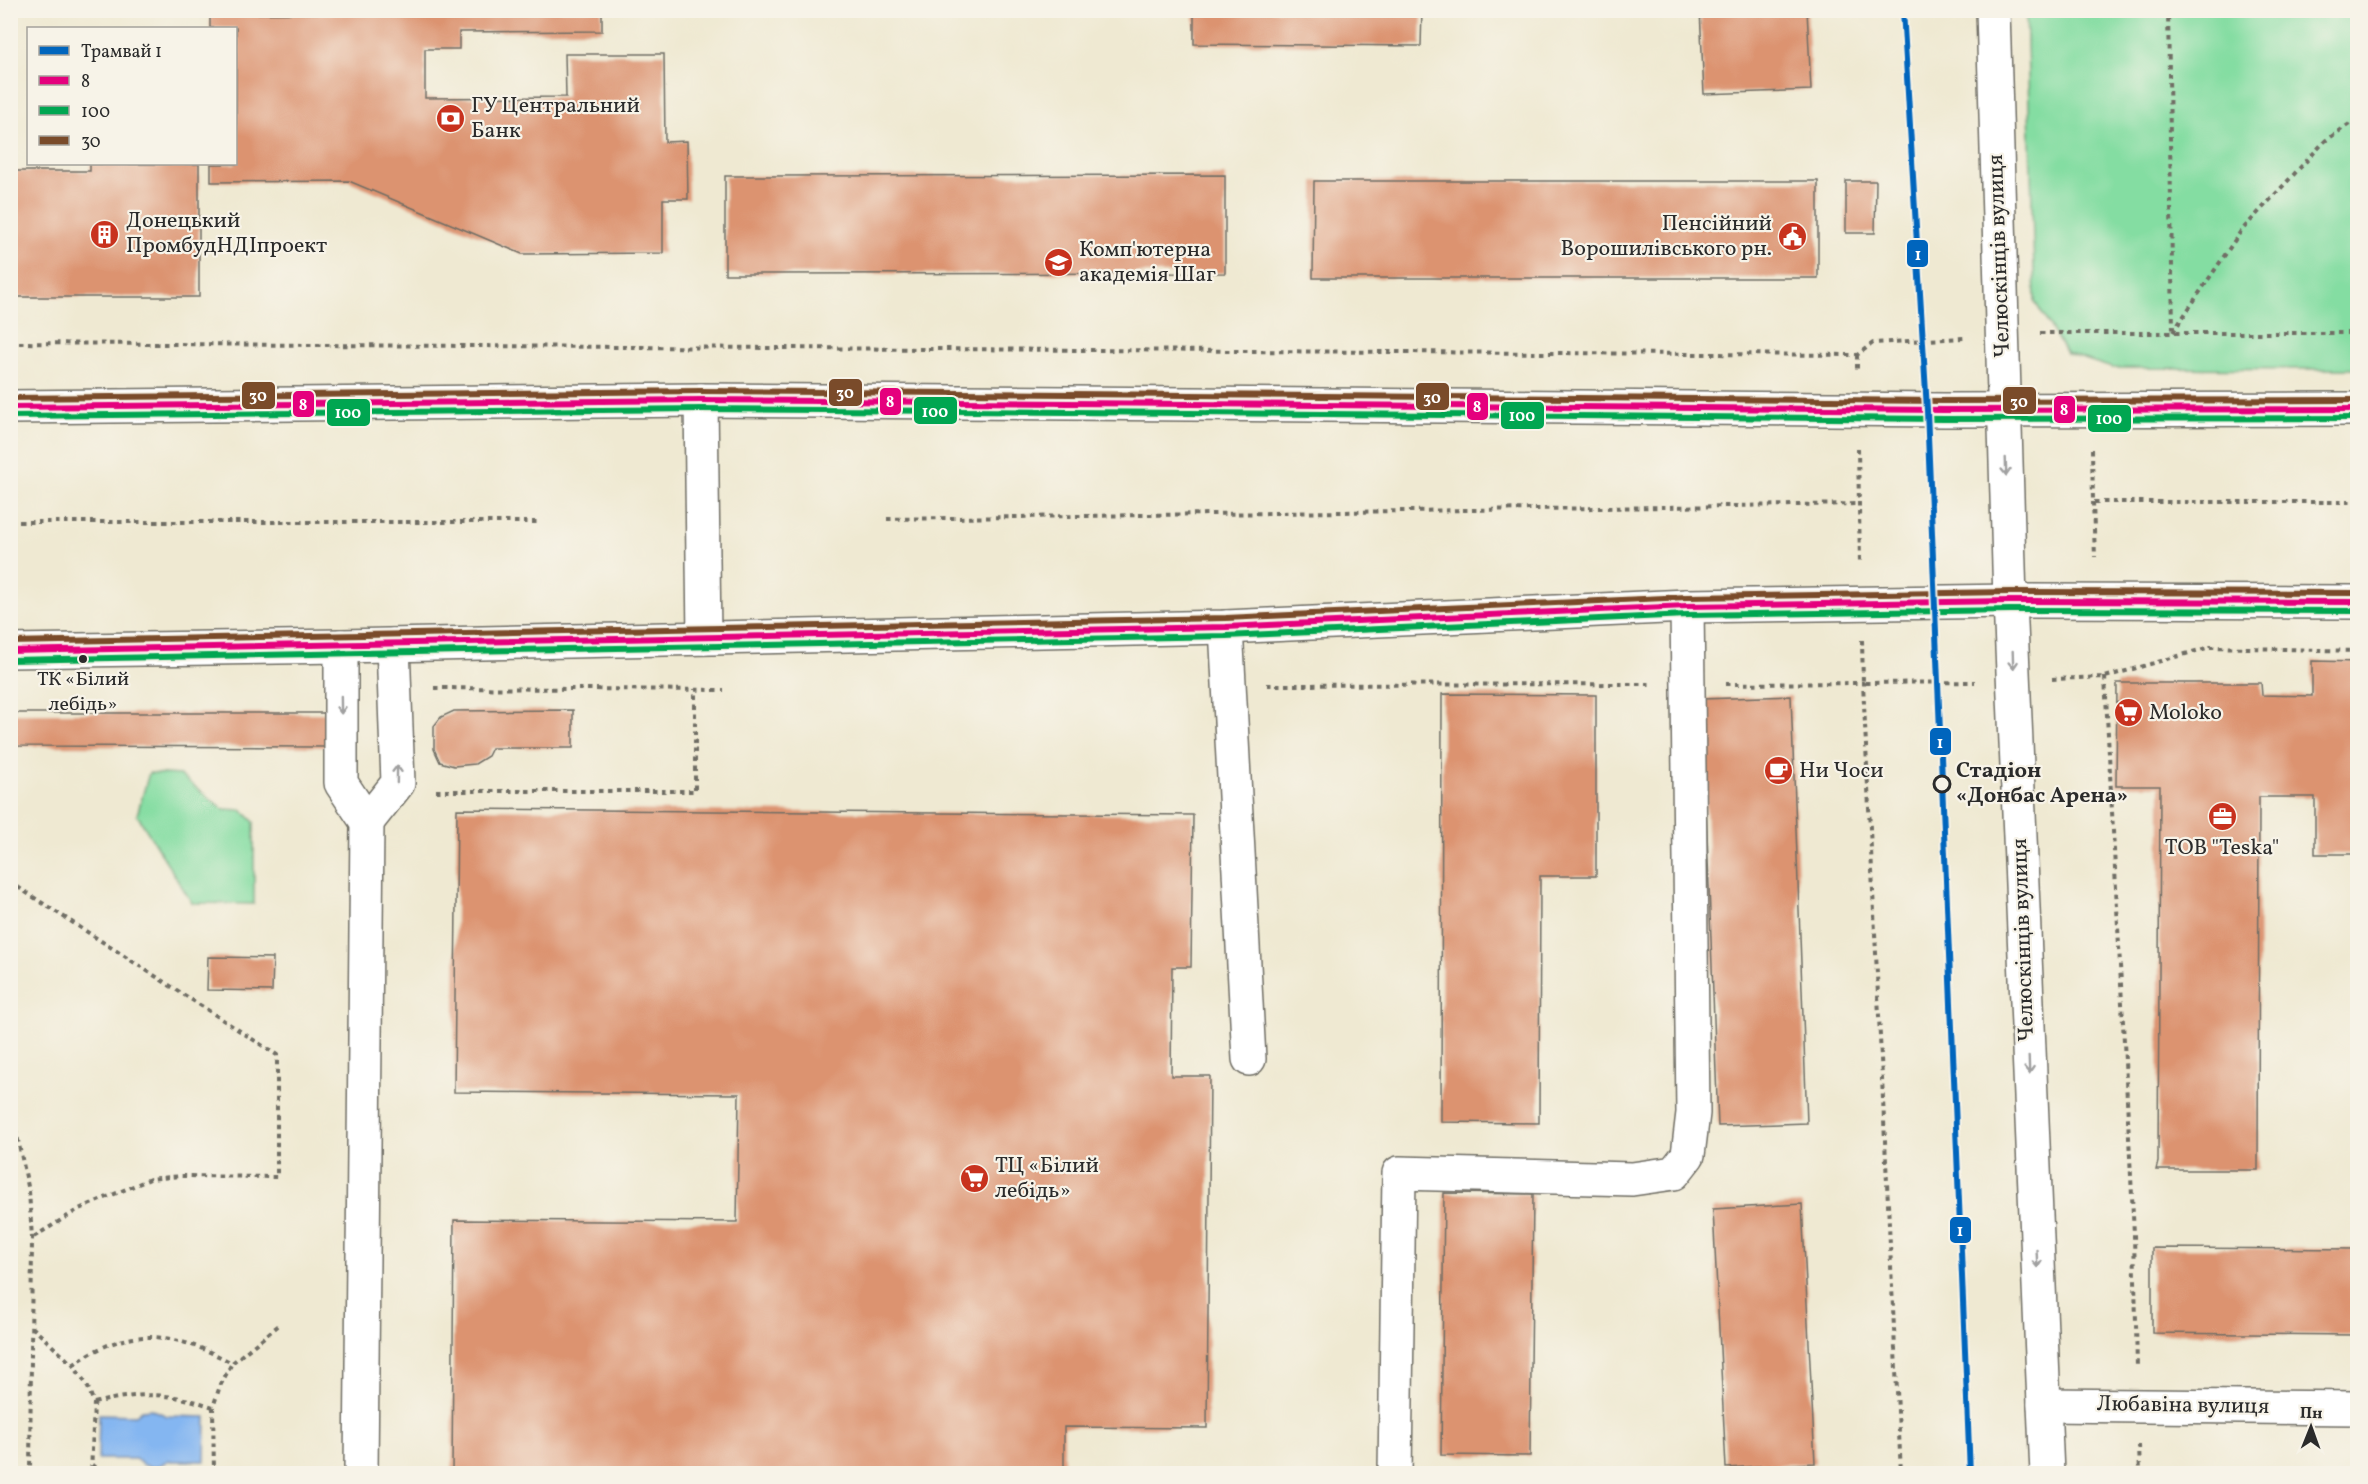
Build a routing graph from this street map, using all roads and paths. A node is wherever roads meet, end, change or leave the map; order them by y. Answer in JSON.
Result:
{"nodes":[{"id":1,"x":1993,"y":10,"type":"edge"},
{"id":2,"x":2169,"y":10,"type":"edge"},
{"id":3,"x":2358,"y":118,"type":"edge"},
{"id":4,"x":2173,"y":333,"type":"junction"},
{"id":5,"x":2358,"y":333,"type":"edge"},
{"id":6,"x":2002,"y":335,"type":"junction"},
{"id":7,"x":10,"y":343,"type":"edge"},
{"id":8,"x":701,"y":400,"type":"junction"},
{"id":9,"x":10,"y":407,"type":"edge"},
{"id":10,"x":2004,"y":409,"type":"junction"},
{"id":11,"x":2090,"y":409,"type":"junction"},
{"id":12,"x":2358,"y":409,"type":"edge"},
{"id":13,"x":2093,"y":502,"type":"junction"},
{"id":14,"x":2358,"y":502,"type":"edge"},
{"id":15,"x":1860,"y":504,"type":"dead end"},
{"id":16,"x":887,"y":519,"type":"dead end"},
{"id":17,"x":10,"y":522,"type":"edge"},
{"id":18,"x":541,"y":522,"type":"dead end"},
{"id":19,"x":2095,"y":557,"type":"dead end"},
{"id":20,"x":2010,"y":602,"type":"junction"},
{"id":21,"x":2358,"y":602,"type":"edge"},
{"id":22,"x":1687,"y":606,"type":"junction"},
{"id":23,"x":1226,"y":627,"type":"junction"},
{"id":24,"x":704,"y":638,"type":"junction"},
{"id":25,"x":393,"y":645,"type":"junction"},
{"id":26,"x":341,"y":646,"type":"junction"},
{"id":27,"x":10,"y":651,"type":"edge"},
{"id":28,"x":2105,"y":677,"type":"dead end"},
{"id":29,"x":1688,"y":684,"type":"junction"},
{"id":30,"x":1230,"y":685,"type":"junction"},
{"id":31,"x":695,"y":689,"type":"dead end"},
{"id":32,"x":429,"y":791,"type":"dead end"},
{"id":33,"x":367,"y":822,"type":"junction"},
{"id":34,"x":10,"y":882,"type":"edge"},
{"id":35,"x":1249,"y":1059,"type":"dead end"},
{"id":36,"x":10,"y":1103,"type":"edge"},
{"id":37,"x":32,"y":1238,"type":"junction"},
{"id":38,"x":279,"y":1325,"type":"dead end"},
{"id":39,"x":32,"y":1327,"type":"junction"},
{"id":40,"x":232,"y":1363,"type":"junction"},
{"id":41,"x":73,"y":1365,"type":"junction"},
{"id":42,"x":94,"y":1402,"type":"junction"},
{"id":43,"x":2044,"y":1405,"type":"junction"},
{"id":44,"x":2138,"y":1405,"type":"junction"},
{"id":45,"x":213,"y":1407,"type":"junction"},
{"id":46,"x":2358,"y":1408,"type":"edge"},
{"id":47,"x":92,"y":1465,"type":"junction"},
{"id":48,"x":213,"y":1472,"type":"edge"},
{"id":49,"x":30,"y":1473,"type":"edge"},
{"id":50,"x":91,"y":1473,"type":"edge"},
{"id":51,"x":110,"y":1473,"type":"edge"},
{"id":52,"x":204,"y":1473,"type":"edge"},
{"id":53,"x":361,"y":1473,"type":"edge"},
{"id":54,"x":1395,"y":1473,"type":"edge"},
{"id":55,"x":1901,"y":1473,"type":"edge"},
{"id":56,"x":2047,"y":1473,"type":"edge"},
{"id":57,"x":2140,"y":1473,"type":"edge"}],
"edges":[{"from":1,"to":6,"type":"main road","name":"Челюскінців вулиця"},
{"from":2,"to":4,"type":"path"},
{"from":3,"to":4,"type":"path"},
{"from":4,"to":5,"type":"path"},
{"from":4,"to":6,"type":"path"},
{"from":6,"to":7,"type":"path"},
{"from":6,"to":10,"type":"main road","name":"Челюскінців вулиця"},
{"from":8,"to":9,"type":"main road"},
{"from":8,"to":10,"type":"main road"},
{"from":8,"to":24,"type":"main road"},
{"from":10,"to":11,"type":"main road"},
{"from":10,"to":20,"type":"main road","name":"Челюскінців вулиця","one_way":true},
{"from":11,"to":12,"type":"main road"},
{"from":11,"to":13,"type":"path"},
{"from":13,"to":14,"type":"path"},
{"from":13,"to":19,"type":"path"},
{"from":15,"to":16,"type":"path"},
{"from":17,"to":18,"type":"path"},
{"from":20,"to":21,"type":"main road"},
{"from":20,"to":22,"type":"main road"},
{"from":20,"to":43,"type":"main road","name":"Челюскінців вулиця","one_way":true},
{"from":22,"to":23,"type":"main road"},
{"from":22,"to":29,"type":"main road"},
{"from":23,"to":24,"type":"main road"},
{"from":23,"to":30,"type":"main road"},
{"from":24,"to":25,"type":"main road"},
{"from":25,"to":26,"type":"main road"},
{"from":33,"to":25,"type":"main road","one_way":true},
{"from":26,"to":27,"type":"main road"},
{"from":26,"to":33,"type":"main road","one_way":true},
{"from":28,"to":44,"type":"path"},
{"from":29,"to":30,"type":"path"},
{"from":29,"to":54,"type":"main road"},
{"from":29,"to":55,"type":"path"},
{"from":30,"to":35,"type":"main road"},
{"from":31,"to":32,"type":"path"},
{"from":33,"to":53,"type":"main road"},
{"from":34,"to":37,"type":"path"},
{"from":36,"to":37,"type":"path"},
{"from":37,"to":39,"type":"path"},
{"from":38,"to":40,"type":"path"},
{"from":39,"to":41,"type":"path"},
{"from":39,"to":49,"type":"path"},
{"from":40,"to":41,"type":"path"},
{"from":40,"to":45,"type":"path"},
{"from":41,"to":42,"type":"path"},
{"from":42,"to":45,"type":"path"},
{"from":42,"to":47,"type":"path"},
{"from":43,"to":44,"type":"main road","name":"Любавіна вулиця"},
{"from":43,"to":56,"type":"main road","name":"Челюскінців вулиця"},
{"from":44,"to":46,"type":"main road","name":"Любавіна вулиця"},
{"from":44,"to":57,"type":"path"},
{"from":45,"to":48,"type":"path"},
{"from":47,"to":50,"type":"path"},
{"from":47,"to":51,"type":"path"},
{"from":48,"to":52,"type":"path"}]}
